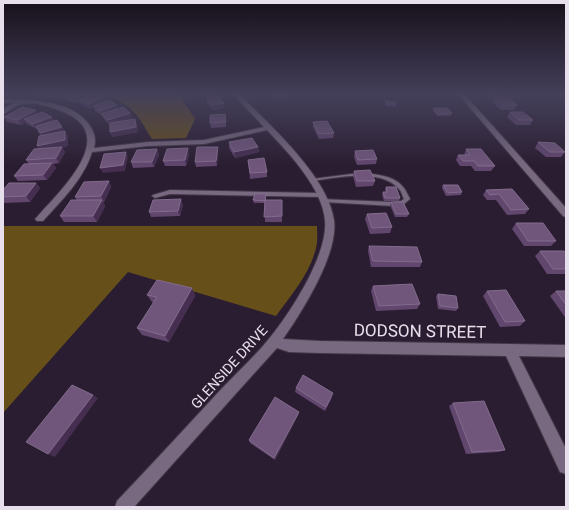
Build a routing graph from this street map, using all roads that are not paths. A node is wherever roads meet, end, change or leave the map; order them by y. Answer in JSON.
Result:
{"nodes":[{"id":1,"x":82,"y":119,"type":"edge"},
{"id":2,"x":259,"y":119,"type":"edge"},
{"id":3,"x":483,"y":119,"type":"edge"},
{"id":4,"x":268,"y":128,"type":"junction"},
{"id":5,"x":91,"y":150,"type":"junction"},
{"id":6,"x":312,"y":180,"type":"junction"},
{"id":7,"x":155,"y":196,"type":"dead end"},
{"id":8,"x":322,"y":197,"type":"junction"},
{"id":9,"x":566,"y":214,"type":"edge"},
{"id":10,"x":40,"y":219,"type":"dead end"},
{"id":11,"x":274,"y":342,"type":"junction"},
{"id":12,"x":509,"y":350,"type":"junction"},
{"id":13,"x":566,"y":351,"type":"edge"},
{"id":14,"x":566,"y":466,"type":"edge"},
{"id":15,"x":123,"y":507,"type":"edge"}],
"edges":[{"from":1,"to":5,"type":"street"},
{"from":2,"to":4,"type":"street","name":"GLENSIDE DRIVE"},
{"from":3,"to":9,"type":"street"},
{"from":4,"to":5,"type":"street"},
{"from":4,"to":6,"type":"street","name":"GLENSIDE DRIVE"},
{"from":5,"to":10,"type":"street"},
{"from":6,"to":8,"type":"street","name":"GLENSIDE DRIVE"},
{"from":6,"to":8,"type":"lane"},
{"from":7,"to":8,"type":"lane"},
{"from":8,"to":11,"type":"street","name":"GLENSIDE DRIVE"},
{"from":11,"to":12,"type":"street","name":"DODSON STREET"},
{"from":11,"to":15,"type":"street","name":"GLENSIDE DRIVE"},
{"from":12,"to":13,"type":"street","name":"DODSON STREET"},
{"from":12,"to":14,"type":"street"}]}
